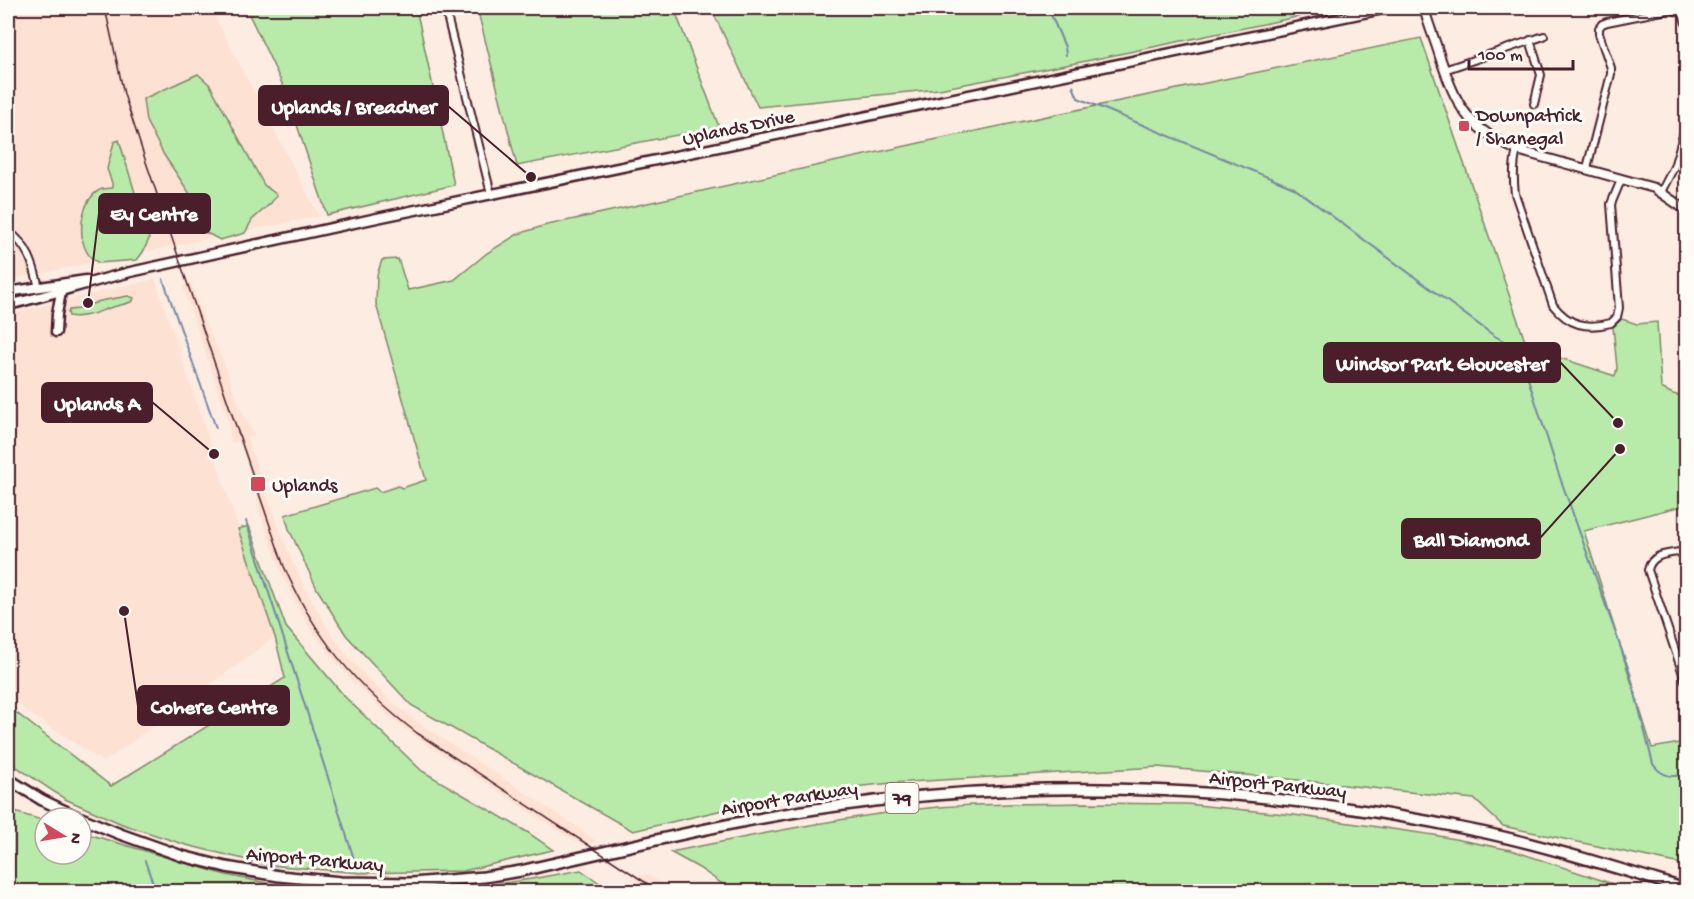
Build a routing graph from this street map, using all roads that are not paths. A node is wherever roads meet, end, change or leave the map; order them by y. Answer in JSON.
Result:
{"nodes":[{"id":1,"x":445,"y":8,"type":"edge"},
{"id":2,"x":1388,"y":8,"type":"edge"},
{"id":3,"x":1424,"y":8,"type":"edge"},
{"id":4,"x":1686,"y":23,"type":"edge"},
{"id":5,"x":1544,"y":36,"type":"dead end"},
{"id":6,"x":1530,"y":40,"type":"junction"},
{"id":7,"x":1444,"y":70,"type":"junction"},
{"id":8,"x":1534,"y":104,"type":"dead end"},
{"id":9,"x":1686,"y":125,"type":"edge"},
{"id":10,"x":1517,"y":150,"type":"junction"},
{"id":11,"x":1587,"y":168,"type":"junction"},
{"id":12,"x":1621,"y":180,"type":"junction"},
{"id":13,"x":1661,"y":192,"type":"junction"},
{"id":14,"x":490,"y":194,"type":"junction"},
{"id":15,"x":1686,"y":210,"type":"edge"},
{"id":16,"x":8,"y":231,"type":"edge"},
{"id":17,"x":96,"y":280,"type":"junction"},
{"id":18,"x":39,"y":288,"type":"junction"},
{"id":19,"x":8,"y":292,"type":"edge"},
{"id":20,"x":61,"y":292,"type":"junction"},
{"id":21,"x":8,"y":305,"type":"edge"},
{"id":22,"x":56,"y":332,"type":"dead end"},
{"id":23,"x":1686,"y":550,"type":"edge"},
{"id":24,"x":1686,"y":682,"type":"edge"},
{"id":25,"x":8,"y":781,"type":"edge"},
{"id":26,"x":55,"y":806,"type":"edge"},
{"id":27,"x":93,"y":823,"type":"edge"},
{"id":28,"x":1686,"y":889,"type":"edge"}],
"edges":[{"from":1,"to":14,"type":"street"},
{"from":2,"to":14,"type":"main road","name":"Uplands Drive"},
{"from":3,"to":7,"type":"street"},
{"from":4,"to":11,"type":"street"},
{"from":5,"to":6,"type":"street"},
{"from":6,"to":7,"type":"street"},
{"from":6,"to":8,"type":"street"},
{"from":7,"to":10,"type":"street"},
{"from":9,"to":13,"type":"street"},
{"from":10,"to":11,"type":"street"},
{"from":10,"to":12,"type":"street"},
{"from":11,"to":12,"type":"street"},
{"from":12,"to":13,"type":"street"},
{"from":13,"to":15,"type":"street"},
{"from":14,"to":17,"type":"main road","name":"Uplands Drive"},
{"from":16,"to":18,"type":"street"},
{"from":17,"to":18,"type":"main road","name":"Uplands Drive"},
{"from":17,"to":20,"type":"main road","name":"Uplands Drive"},
{"from":18,"to":19,"type":"main road","name":"Uplands Drive"},
{"from":20,"to":21,"type":"main road","name":"Uplands Drive"},
{"from":20,"to":22,"type":"main road"},
{"from":23,"to":24,"type":"street"},
{"from":25,"to":26,"type":"highway","name":"Airport Parkway","number":"79"},
{"from":27,"to":28,"type":"highway","name":"Airport Parkway","number":"79"}]}
